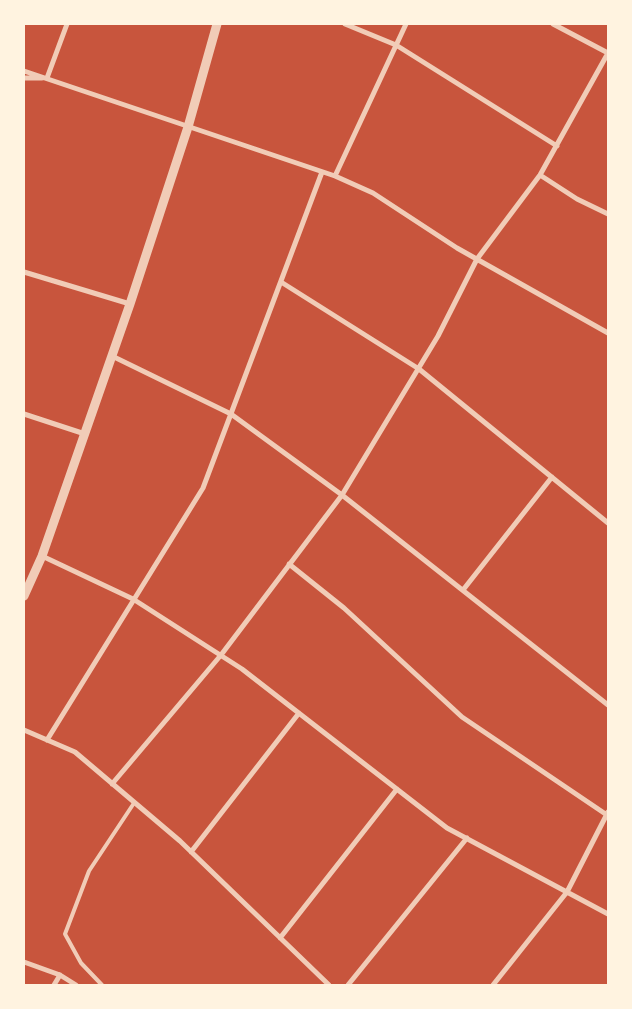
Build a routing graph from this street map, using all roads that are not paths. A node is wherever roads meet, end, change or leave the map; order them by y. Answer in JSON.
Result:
{"nodes":[{"id":1,"x":66,"y":24,"type":"edge"},
{"id":2,"x":217,"y":24,"type":"edge"},
{"id":3,"x":345,"y":24,"type":"edge"},
{"id":4,"x":406,"y":24,"type":"edge"},
{"id":5,"x":553,"y":24,"type":"edge"},
{"id":6,"x":396,"y":45,"type":"junction"},
{"id":7,"x":608,"y":53,"type":"edge"},
{"id":8,"x":24,"y":71,"type":"edge"},
{"id":9,"x":24,"y":78,"type":"edge"},
{"id":10,"x":47,"y":78,"type":"junction"},
{"id":11,"x":188,"y":127,"type":"junction"},
{"id":12,"x":557,"y":146,"type":"junction"},
{"id":13,"x":322,"y":172,"type":"junction"},
{"id":14,"x":540,"y":175,"type":"junction"},
{"id":15,"x":336,"y":176,"type":"junction"},
{"id":16,"x":608,"y":214,"type":"edge"},
{"id":17,"x":477,"y":259,"type":"junction"},
{"id":18,"x":24,"y":272,"type":"edge"},
{"id":19,"x":281,"y":282,"type":"junction"},
{"id":20,"x":130,"y":304,"type":"junction"},
{"id":21,"x":608,"y":333,"type":"edge"},
{"id":22,"x":112,"y":356,"type":"junction"},
{"id":23,"x":419,"y":369,"type":"junction"},
{"id":24,"x":24,"y":414,"type":"edge"},
{"id":25,"x":230,"y":414,"type":"junction"},
{"id":26,"x":85,"y":434,"type":"junction"},
{"id":27,"x":552,"y":477,"type":"junction"},
{"id":28,"x":342,"y":495,"type":"junction"},
{"id":29,"x":608,"y":522,"type":"edge"},
{"id":30,"x":42,"y":556,"type":"junction"},
{"id":31,"x":289,"y":564,"type":"junction"},
{"id":32,"x":463,"y":590,"type":"junction"},
{"id":33,"x":24,"y":596,"type":"edge"},
{"id":34,"x":133,"y":599,"type":"junction"},
{"id":35,"x":221,"y":655,"type":"junction"},
{"id":36,"x":608,"y":705,"type":"edge"},
{"id":37,"x":299,"y":713,"type":"junction"},
{"id":38,"x":24,"y":730,"type":"edge"},
{"id":39,"x":47,"y":740,"type":"junction"},
{"id":40,"x":112,"y":784,"type":"junction"},
{"id":41,"x":397,"y":789,"type":"junction"},
{"id":42,"x":134,"y":802,"type":"junction"},
{"id":43,"x":607,"y":813,"type":"edge"},
{"id":44,"x":467,"y":838,"type":"junction"},
{"id":45,"x":192,"y":852,"type":"junction"},
{"id":46,"x":568,"y":892,"type":"junction"},
{"id":47,"x":608,"y":914,"type":"edge"},
{"id":48,"x":280,"y":938,"type":"junction"},
{"id":49,"x":24,"y":962,"type":"edge"},
{"id":50,"x":60,"y":975,"type":"junction"},
{"id":51,"x":54,"y":985,"type":"edge"},
{"id":52,"x":76,"y":985,"type":"edge"},
{"id":53,"x":102,"y":985,"type":"edge"},
{"id":54,"x":329,"y":985,"type":"edge"},
{"id":55,"x":348,"y":985,"type":"edge"},
{"id":56,"x":493,"y":985,"type":"edge"}],
"edges":[{"from":1,"to":10,"type":"street"},
{"from":2,"to":11,"type":"street"},
{"from":3,"to":6,"type":"street"},
{"from":4,"to":6,"type":"street"},
{"from":5,"to":7,"type":"street"},
{"from":6,"to":12,"type":"street"},
{"from":6,"to":15,"type":"street"},
{"from":7,"to":12,"type":"street"},
{"from":8,"to":10,"type":"street"},
{"from":9,"to":10,"type":"street"},
{"from":10,"to":11,"type":"street"},
{"from":11,"to":13,"type":"street"},
{"from":11,"to":20,"type":"street"},
{"from":12,"to":14,"type":"street"},
{"from":13,"to":15,"type":"street"},
{"from":13,"to":19,"type":"street"},
{"from":14,"to":16,"type":"street"},
{"from":14,"to":17,"type":"street"},
{"from":15,"to":17,"type":"street"},
{"from":17,"to":21,"type":"street"},
{"from":17,"to":23,"type":"street"},
{"from":18,"to":20,"type":"street"},
{"from":19,"to":23,"type":"street"},
{"from":19,"to":25,"type":"street"},
{"from":20,"to":22,"type":"street"},
{"from":22,"to":25,"type":"street"},
{"from":22,"to":26,"type":"street"},
{"from":23,"to":27,"type":"street"},
{"from":23,"to":28,"type":"street"},
{"from":24,"to":26,"type":"street"},
{"from":25,"to":28,"type":"street"},
{"from":25,"to":34,"type":"street"},
{"from":26,"to":30,"type":"street"},
{"from":27,"to":29,"type":"street"},
{"from":27,"to":32,"type":"street"},
{"from":28,"to":31,"type":"street"},
{"from":28,"to":32,"type":"street"},
{"from":30,"to":33,"type":"street"},
{"from":30,"to":34,"type":"street"},
{"from":31,"to":35,"type":"street"},
{"from":31,"to":43,"type":"street"},
{"from":32,"to":36,"type":"street"},
{"from":34,"to":35,"type":"street"},
{"from":34,"to":39,"type":"street"},
{"from":35,"to":37,"type":"street"},
{"from":35,"to":40,"type":"street"},
{"from":37,"to":41,"type":"street"},
{"from":37,"to":45,"type":"street"},
{"from":38,"to":39,"type":"street"},
{"from":39,"to":40,"type":"street"},
{"from":40,"to":42,"type":"street"},
{"from":41,"to":44,"type":"street"},
{"from":41,"to":48,"type":"street"},
{"from":42,"to":45,"type":"street"},
{"from":42,"to":53,"type":"lane"},
{"from":43,"to":46,"type":"street"},
{"from":44,"to":46,"type":"street"},
{"from":44,"to":55,"type":"street"},
{"from":45,"to":48,"type":"street"},
{"from":46,"to":47,"type":"street"},
{"from":46,"to":56,"type":"street"},
{"from":48,"to":54,"type":"street"},
{"from":49,"to":50,"type":"street"},
{"from":50,"to":51,"type":"street"},
{"from":50,"to":52,"type":"street"}]}
